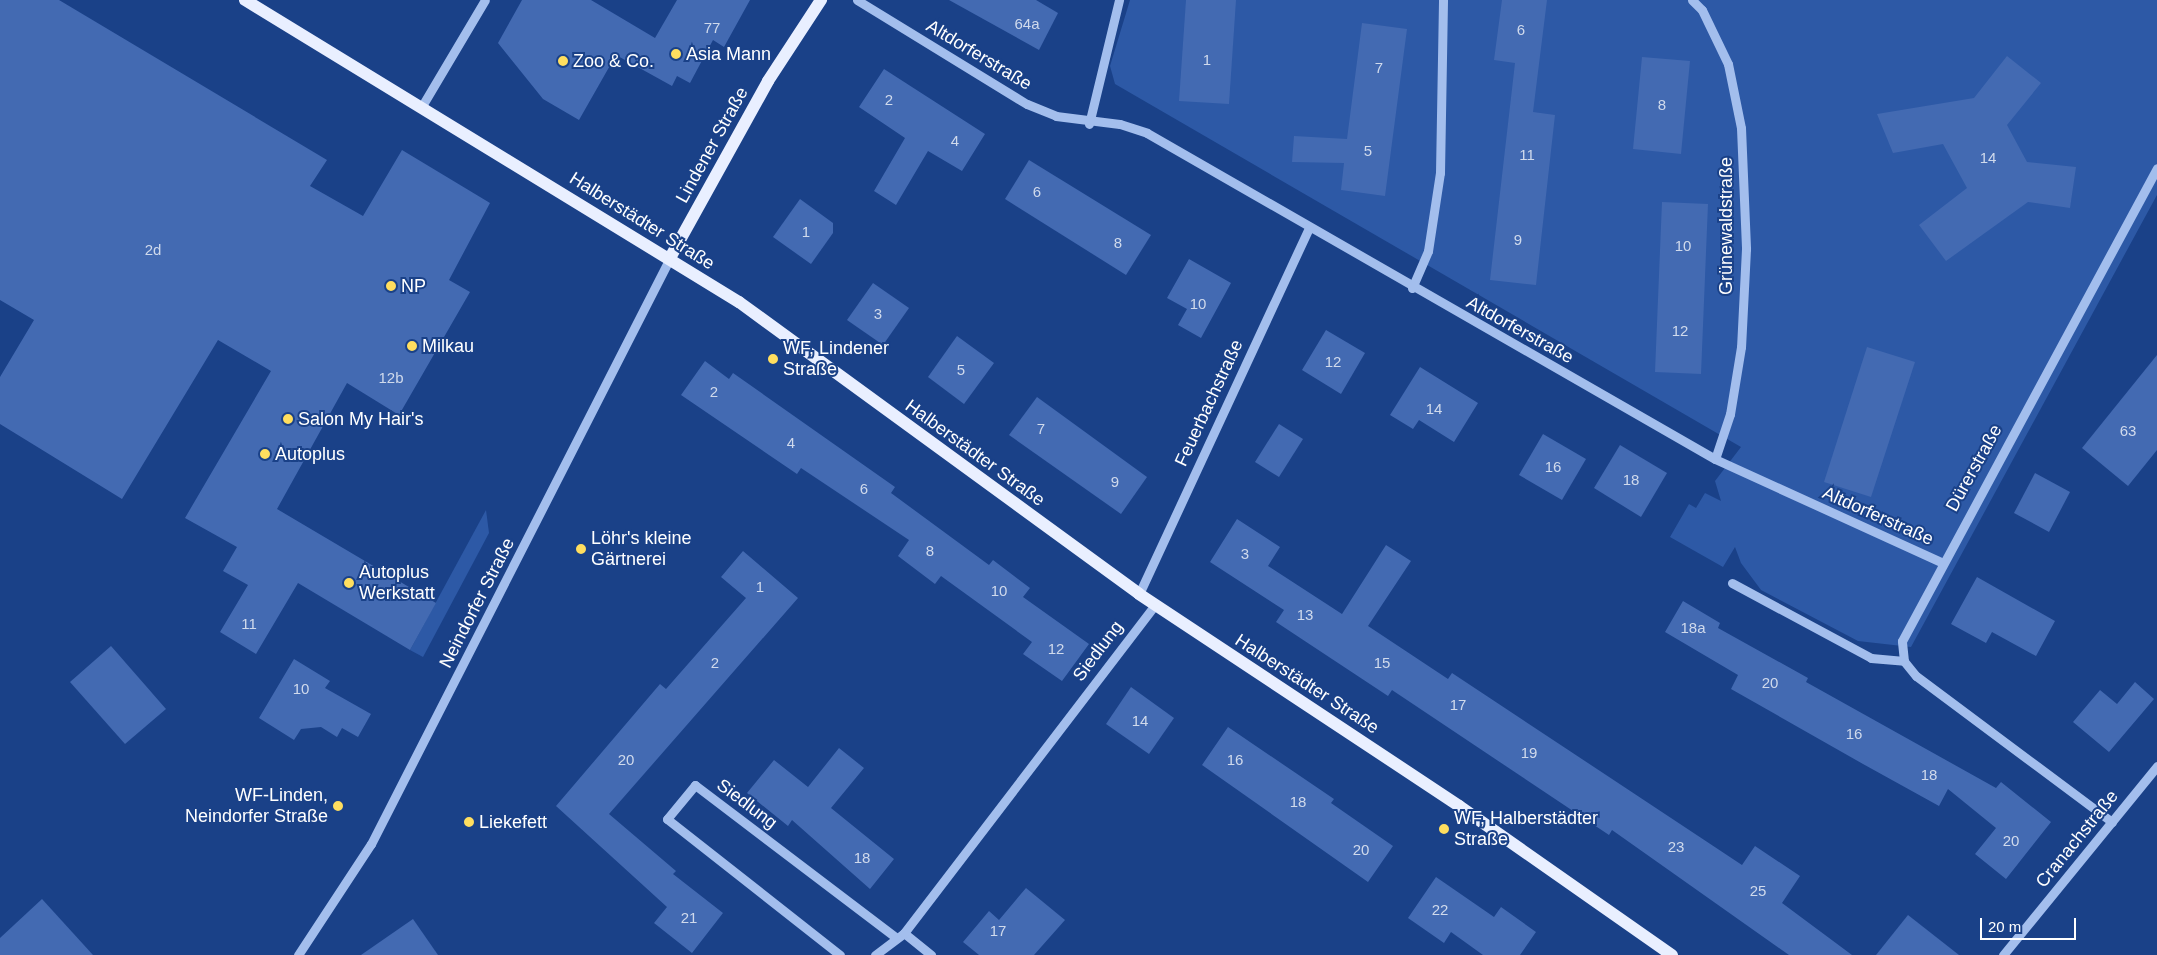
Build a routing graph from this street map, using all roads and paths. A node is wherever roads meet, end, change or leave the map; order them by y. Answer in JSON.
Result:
{"nodes":[{"id":1,"x":245,"y":0,"type":"edge"},
{"id":2,"x":485,"y":0,"type":"edge"},
{"id":3,"x":820,"y":0,"type":"edge"},
{"id":4,"x":857,"y":0,"type":"edge"},
{"id":5,"x":1119,"y":0,"type":"edge"},
{"id":6,"x":1443,"y":0,"type":"edge"},
{"id":7,"x":1692,"y":0,"type":"edge"},
{"id":8,"x":422,"y":106,"type":"junction"},
{"id":9,"x":1089,"y":124,"type":"junction"},
{"id":10,"x":2157,"y":168,"type":"edge"},
{"id":11,"x":1309,"y":227,"type":"junction"},
{"id":12,"x":670,"y":258,"type":"junction"},
{"id":13,"x":1412,"y":288,"type":"junction"},
{"id":14,"x":1715,"y":460,"type":"junction"},
{"id":15,"x":1941,"y":562,"type":"junction"},
{"id":16,"x":1732,"y":582,"type":"dead end"},
{"id":17,"x":1138,"y":594,"type":"junction"},
{"id":18,"x":1155,"y":604,"type":"junction"},
{"id":19,"x":1904,"y":661,"type":"junction"},
{"id":20,"x":2157,"y":766,"type":"edge"},
{"id":21,"x":2112,"y":822,"type":"junction"},
{"id":22,"x":904,"y":932,"type":"junction"},
{"id":23,"x":894,"y":936,"type":"junction"},
{"id":24,"x":298,"y":955,"type":"edge"},
{"id":25,"x":840,"y":955,"type":"edge"},
{"id":26,"x":875,"y":955,"type":"edge"},
{"id":27,"x":931,"y":955,"type":"edge"},
{"id":28,"x":1672,"y":955,"type":"edge"},
{"id":29,"x":2003,"y":955,"type":"edge"}],
"edges":[{"from":1,"to":8,"type":"main road","name":"Halberstädter Straße"},
{"from":2,"to":8,"type":"street"},
{"from":3,"to":12,"type":"main road","name":"Lindener Straße"},
{"from":4,"to":9,"type":"street","name":"Altdorferstraße"},
{"from":5,"to":9,"type":"street"},
{"from":6,"to":13,"type":"street"},
{"from":7,"to":14,"type":"street","name":"Grünewaldstraße"},
{"from":8,"to":12,"type":"main road","name":"Halberstädter Straße"},
{"from":9,"to":11,"type":"street","name":"Altdorferstraße"},
{"from":10,"to":15,"type":"street","name":"Dürerstraße"},
{"from":11,"to":13,"type":"street","name":"Altdorferstraße"},
{"from":11,"to":17,"type":"street","name":"Feuerbachstraße"},
{"from":12,"to":17,"type":"main road","name":"Halberstädter Straße"},
{"from":12,"to":24,"type":"street","name":"Neindorfer Straße"},
{"from":13,"to":14,"type":"street","name":"Altdorferstraße"},
{"from":14,"to":15,"type":"street","name":"Altdorferstraße"},
{"from":15,"to":19,"type":"street","name":"Dürerstraße"},
{"from":16,"to":19,"type":"street"},
{"from":17,"to":18,"type":"main road","name":"Halberstädter Straße"},
{"from":18,"to":22,"type":"street","name":"Siedlung"},
{"from":18,"to":28,"type":"main road","name":"Halberstädter Straße"},
{"from":19,"to":21,"type":"street"},
{"from":20,"to":21,"type":"street","name":"Cranachstraße"},
{"from":21,"to":29,"type":"street","name":"Cranachstraße"},
{"from":22,"to":23,"type":"street"},
{"from":22,"to":27,"type":"street"},
{"from":23,"to":25,"type":"street","name":"Siedlung"},
{"from":23,"to":26,"type":"street"}]}
